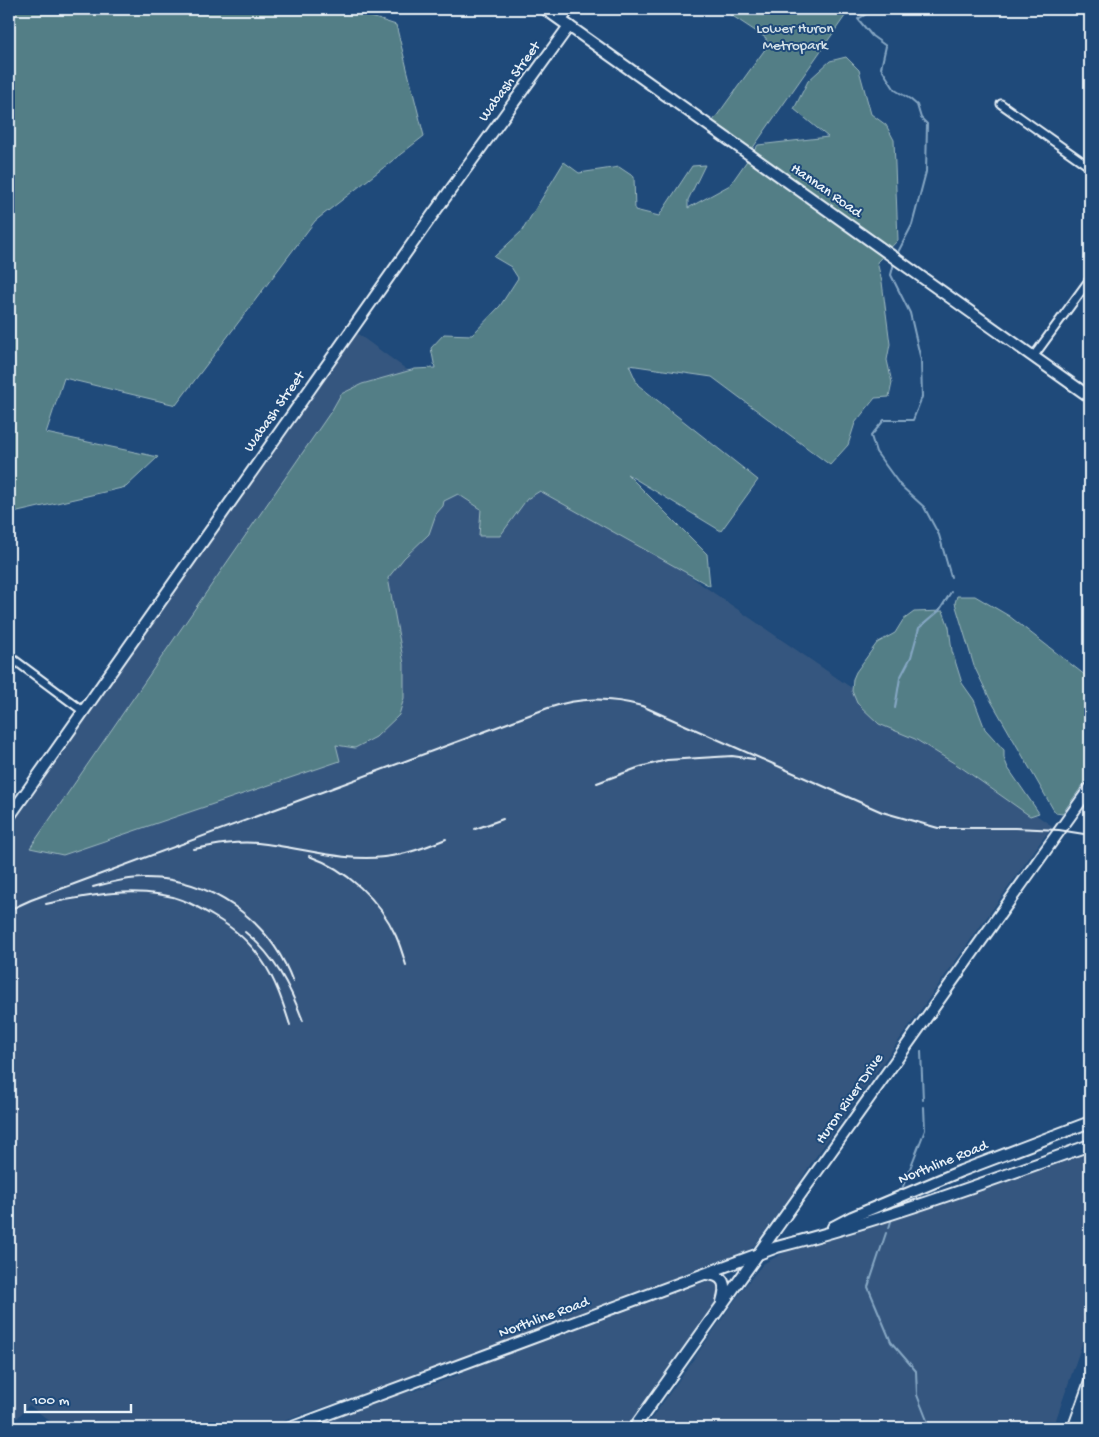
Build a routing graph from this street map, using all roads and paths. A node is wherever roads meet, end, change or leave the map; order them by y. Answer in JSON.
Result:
{"nodes":[{"id":1,"x":544,"y":9,"type":"edge"},
{"id":2,"x":571,"y":9,"type":"edge"},
{"id":3,"x":565,"y":24,"type":"junction"},
{"id":4,"x":1001,"y":104,"type":"dead end"},
{"id":5,"x":1090,"y":167,"type":"edge"},
{"id":6,"x":1090,"y":279,"type":"edge"},
{"id":7,"x":1033,"y":357,"type":"junction"},
{"id":8,"x":1090,"y":397,"type":"edge"},
{"id":9,"x":9,"y":656,"type":"edge"},
{"id":10,"x":83,"y":711,"type":"junction"},
{"id":11,"x":1090,"y":788,"type":"edge"},
{"id":12,"x":9,"y":817,"type":"edge"},
{"id":13,"x":1090,"y":1122,"type":"edge"},
{"id":14,"x":1090,"y":1145,"type":"edge"},
{"id":15,"x":810,"y":1239,"type":"junction"},
{"id":16,"x":758,"y":1254,"type":"junction"},
{"id":17,"x":705,"y":1274,"type":"junction"},
{"id":18,"x":721,"y":1306,"type":"junction"},
{"id":19,"x":290,"y":1428,"type":"edge"},
{"id":20,"x":634,"y":1428,"type":"edge"}],
"edges":[{"from":1,"to":3,"type":"street","name":"Hannan Road"},
{"from":2,"to":3,"type":"street","name":"Wabash Street"},
{"from":3,"to":7,"type":"street","name":"Hannan Road"},
{"from":3,"to":10,"type":"street","name":"Wabash Street"},
{"from":4,"to":5,"type":"street"},
{"from":6,"to":7,"type":"street"},
{"from":7,"to":8,"type":"street","name":"Hannan Road"},
{"from":9,"to":10,"type":"street"},
{"from":10,"to":12,"type":"street","name":"Wabash Street"},
{"from":11,"to":16,"type":"street","name":"Huron River Drive"},
{"from":13,"to":15,"type":"street","name":"Northline Road"},
{"from":14,"to":15,"type":"street","name":"Northline Road"},
{"from":15,"to":16,"type":"street","name":"Northline Road"},
{"from":16,"to":17,"type":"street","name":"Northline Road"},
{"from":16,"to":18,"type":"street","name":"Huron River Drive"},
{"from":17,"to":18,"type":"street"},
{"from":17,"to":19,"type":"street","name":"Northline Road"},
{"from":18,"to":20,"type":"street","name":"Huron River Drive"}]}
